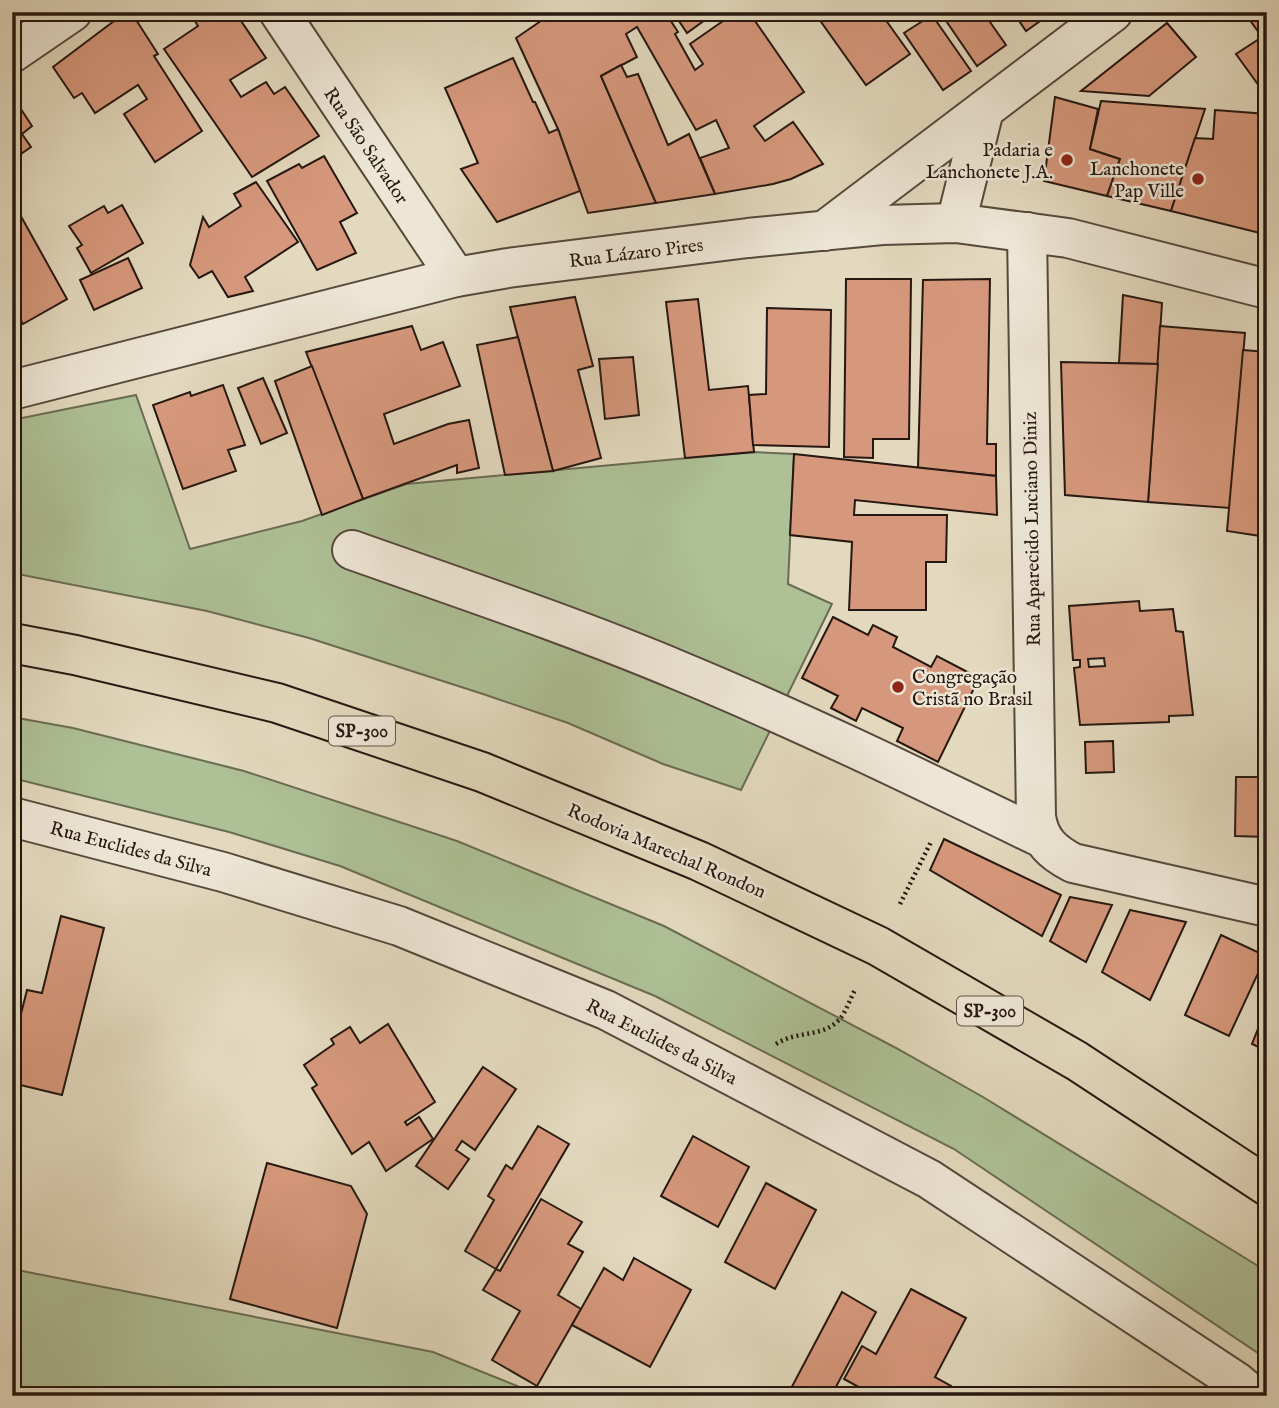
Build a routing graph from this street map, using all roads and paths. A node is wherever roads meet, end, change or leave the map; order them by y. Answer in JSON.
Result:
{"nodes":[{"id":1,"x":72,"y":12,"type":"edge"},
{"id":2,"x":279,"y":12,"type":"edge"},
{"id":3,"x":1112,"y":12,"type":"edge"},
{"id":4,"x":12,"y":53,"type":"edge"},
{"id":5,"x":984,"y":110,"type":"junction"},
{"id":6,"x":956,"y":223,"type":"junction"},
{"id":7,"x":824,"y":231,"type":"junction"},
{"id":8,"x":1027,"y":232,"type":"junction"},
{"id":9,"x":456,"y":277,"type":"junction"},
{"id":10,"x":1267,"y":289,"type":"edge"},
{"id":11,"x":12,"y":390,"type":"edge"},
{"id":12,"x":352,"y":550,"type":"dead end"},
{"id":13,"x":12,"y":643,"type":"edge"},
{"id":14,"x":12,"y":817,"type":"edge"},
{"id":15,"x":1042,"y":838,"type":"junction"},
{"id":16,"x":1267,"y":907,"type":"edge"},
{"id":17,"x":1267,"y":1186,"type":"edge"},
{"id":18,"x":1253,"y":1396,"type":"edge"}],
"edges":[{"from":1,"to":4,"type":"street"},
{"from":2,"to":9,"type":"street","name":"Rua São Salvador"},
{"from":3,"to":5,"type":"street"},
{"from":5,"to":6,"type":"street"},
{"from":5,"to":7,"type":"street"},
{"from":6,"to":7,"type":"street","name":"Rua Lázaro Pires"},
{"from":6,"to":8,"type":"street","name":"Rua Lázaro Pires"},
{"from":7,"to":9,"type":"street","name":"Rua Lázaro Pires"},
{"from":8,"to":10,"type":"street","name":"Rua Lázaro Pires"},
{"from":8,"to":15,"type":"street","name":"Rua Aparecido Luciano Diniz"},
{"from":9,"to":11,"type":"street","name":"Rua Lázaro Pires"},
{"from":12,"to":15,"type":"street"},
{"from":13,"to":17,"type":"main road","name":"Rodovia Marechal Rondon","number":"SP-300"},
{"from":14,"to":18,"type":"street","name":"Rua Euclides da Silva"},
{"from":15,"to":16,"type":"street"}]}
